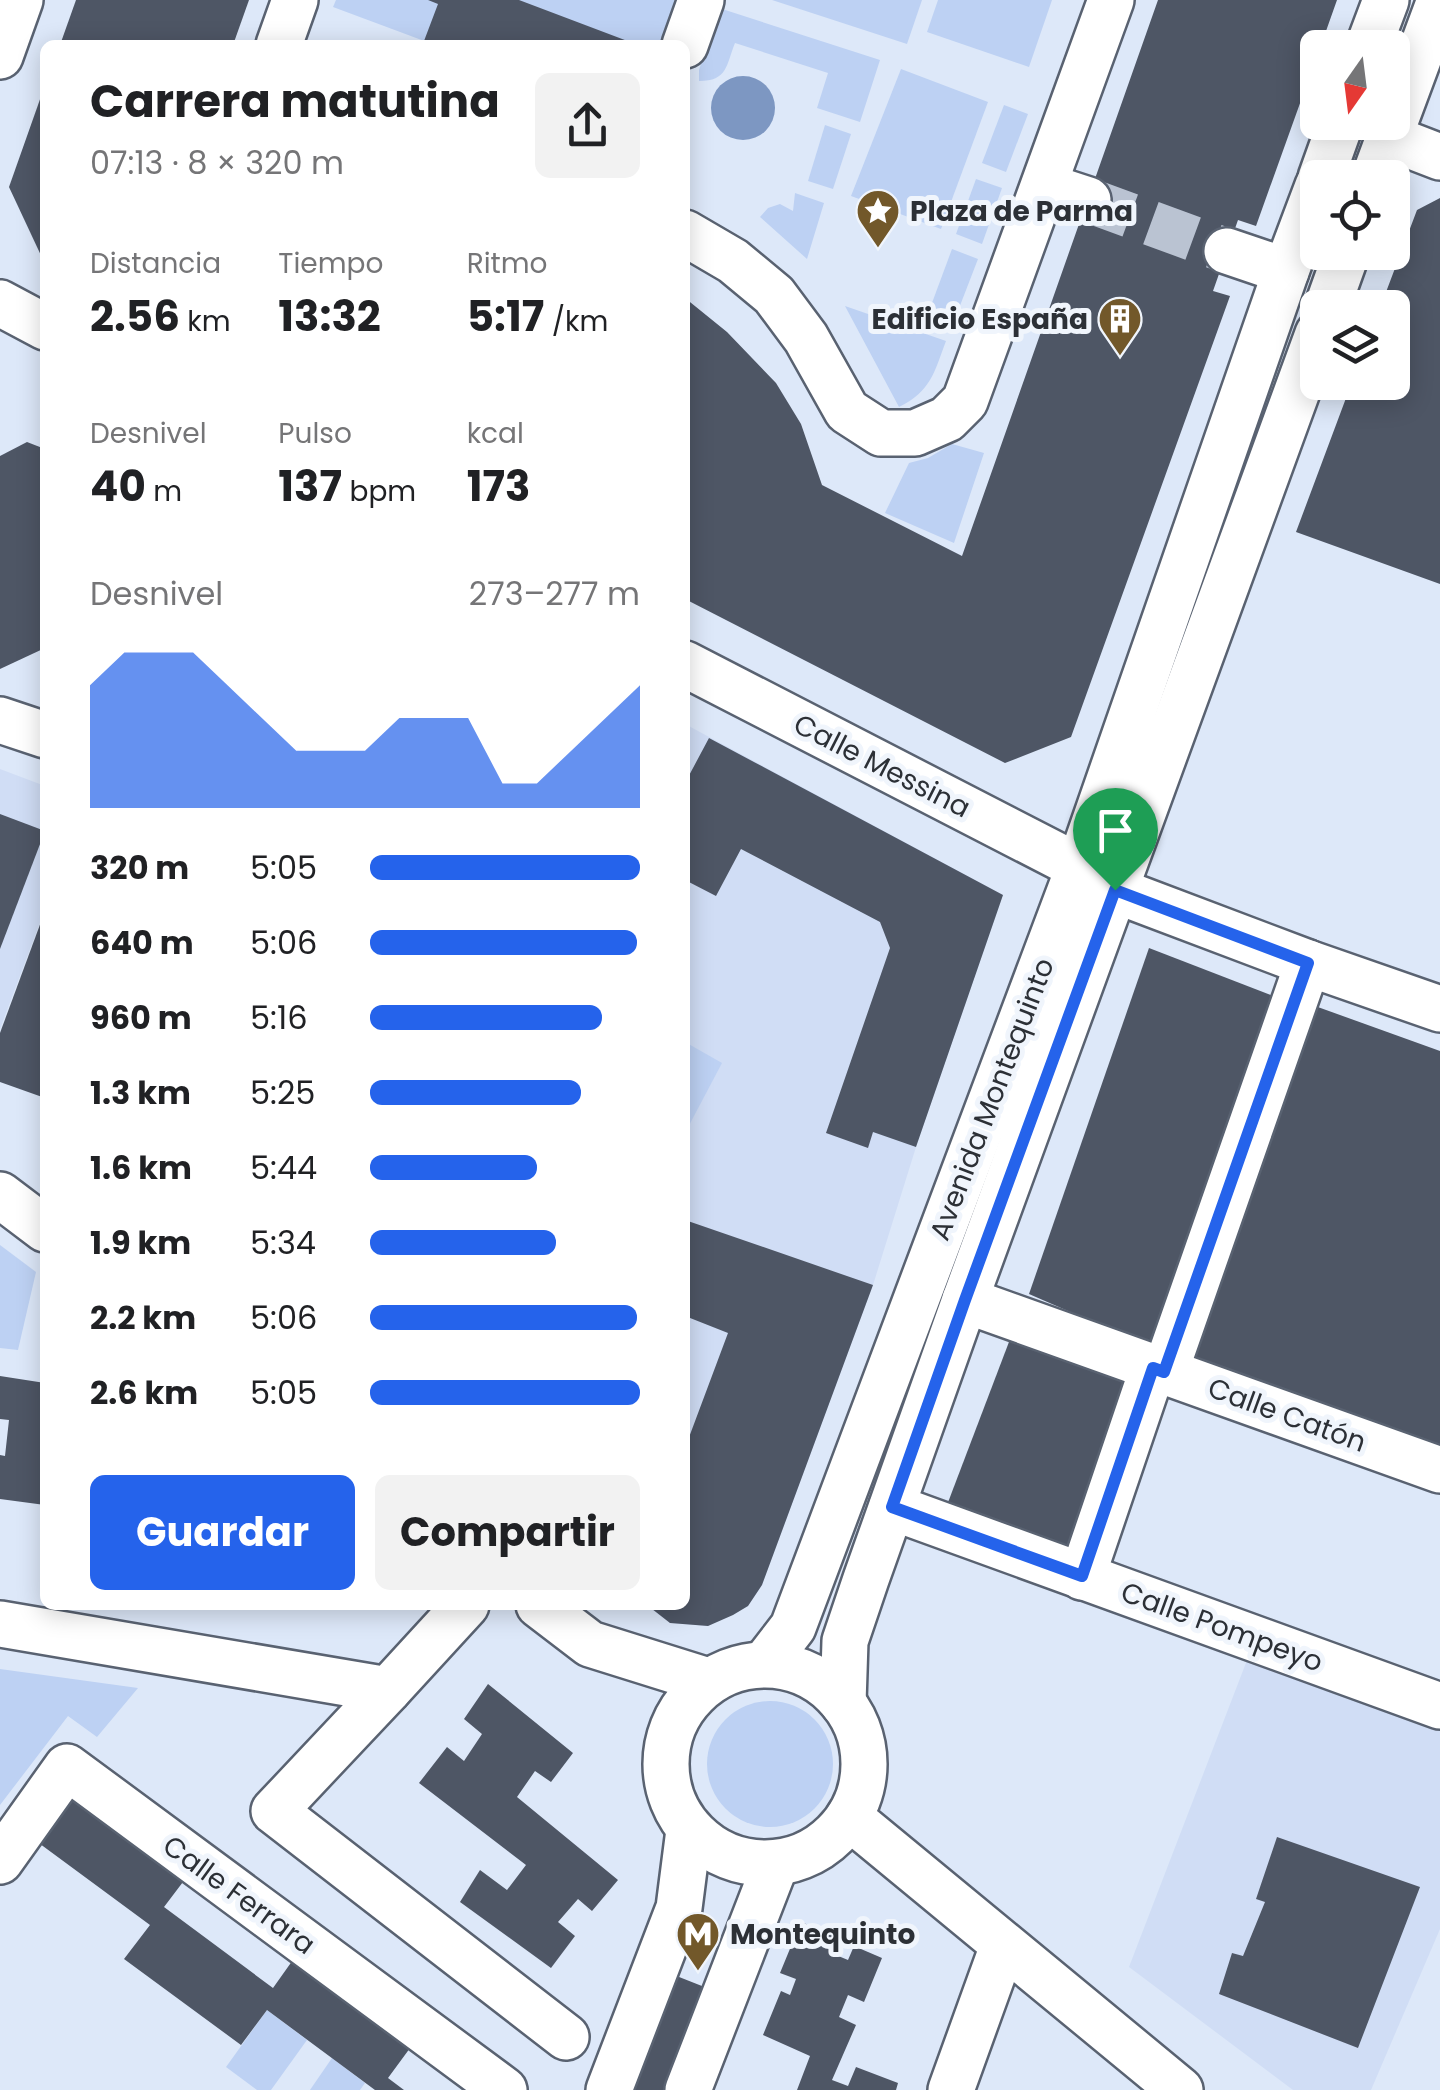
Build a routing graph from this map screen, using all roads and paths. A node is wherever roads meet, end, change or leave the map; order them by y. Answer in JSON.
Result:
{"nodes":[{"id":1,"x":20,"y":0,"type":"edge"},
{"id":2,"x":295,"y":0,"type":"edge"},
{"id":3,"x":701,"y":0,"type":"edge"},
{"id":4,"x":1111,"y":0,"type":"edge"},
{"id":5,"x":1386,"y":0,"type":"edge"},
{"id":6,"x":1440,"y":0,"type":"edge"},
{"id":7,"x":1375,"y":30,"type":"edge"},
{"id":8,"x":281,"y":40,"type":"edge"},
{"id":9,"x":687,"y":40,"type":"edge"},
{"id":10,"x":0,"y":56,"type":"edge"},
{"id":11,"x":1381,"y":157,"type":"edge"},
{"id":12,"x":1440,"y":158,"type":"edge"},
{"id":13,"x":1045,"y":186,"type":"junction"},
{"id":14,"x":1088,"y":200,"type":"tunnel mouth"},
{"id":15,"x":1300,"y":234,"type":"edge"},
{"id":16,"x":690,"y":237,"type":"edge"},
{"id":17,"x":1227,"y":250,"type":"tunnel mouth"},
{"id":18,"x":1286,"y":271,"type":"junction"},
{"id":19,"x":0,"y":303,"type":"edge"},
{"id":20,"x":40,"y":324,"type":"edge"},
{"id":21,"x":1300,"y":378,"type":"edge"},
{"id":22,"x":690,"y":667,"type":"edge"},
{"id":23,"x":0,"y":720,"type":"edge"},
{"id":24,"x":40,"y":733,"type":"edge"},
{"id":25,"x":1097,"y":879,"type":"junction"},
{"id":26,"x":1308,"y":963,"type":"junction"},
{"id":27,"x":1440,"y":1009,"type":"edge"},
{"id":28,"x":0,"y":1195,"type":"edge"},
{"id":29,"x":40,"y":1226,"type":"edge"},
{"id":30,"x":965,"y":1300,"type":"junction"},
{"id":31,"x":1159,"y":1370,"type":"junction"},
{"id":32,"x":1440,"y":1470,"type":"edge"},
{"id":33,"x":892,"y":1507,"type":"junction"},
{"id":34,"x":1082,"y":1576,"type":"junction"},
{"id":35,"x":461,"y":1610,"type":"edge"},
{"id":36,"x":546,"y":1610,"type":"edge"},
{"id":37,"x":0,"y":1624,"type":"edge"},
{"id":38,"x":766,"y":1662,"type":"junction"},
{"id":39,"x":705,"y":1680,"type":"junction"},
{"id":40,"x":388,"y":1690,"type":"junction"},
{"id":41,"x":843,"y":1703,"type":"junction"},
{"id":42,"x":1440,"y":1706,"type":"edge"},
{"id":43,"x":849,"y":1817,"type":"junction"},
{"id":44,"x":690,"y":1830,"type":"junction"},
{"id":45,"x":0,"y":1860,"type":"edge"},
{"id":46,"x":776,"y":1863,"type":"junction"},
{"id":47,"x":1002,"y":1946,"type":"junction"},
{"id":48,"x":566,"y":2038,"type":"dead end"},
{"id":49,"x":504,"y":2090,"type":"edge"},
{"id":50,"x":609,"y":2090,"type":"edge"},
{"id":51,"x":688,"y":2090,"type":"edge"},
{"id":52,"x":951,"y":2090,"type":"edge"},
{"id":53,"x":1180,"y":2090,"type":"edge"}],
"edges":[{"from":1,"to":10,"type":"street"},
{"from":2,"to":8,"type":"street"},
{"from":3,"to":9,"type":"street"},
{"from":4,"to":13,"type":"street"},
{"from":5,"to":7,"type":"street"},
{"from":6,"to":11,"type":"street"},
{"from":11,"to":12,"type":"street"},
{"from":13,"to":14,"type":"street"},
{"from":13,"to":16,"type":"street"},
{"from":15,"to":18,"type":"street","name":"Avenida Montequinto"},
{"from":17,"to":18,"type":"street"},
{"from":18,"to":25,"type":"street","name":"Avenida Montequinto"},
{"from":19,"to":20,"type":"street"},
{"from":21,"to":25,"type":"street","name":"Avenida Montequinto"},
{"from":22,"to":25,"type":"street","name":"Calle Messina"},
{"from":23,"to":24,"type":"street"},
{"from":25,"to":26,"type":"street","name":"Calle Messina"},
{"from":25,"to":30,"type":"street","name":"Avenida Montequinto"},
{"from":25,"to":38,"type":"street","name":"Avenida Montequinto"},
{"from":26,"to":27,"type":"street","name":"Calle Messina"},
{"from":26,"to":31,"type":"street"},
{"from":28,"to":29,"type":"street"},
{"from":30,"to":31,"type":"street","name":"Calle Catón"},
{"from":30,"to":33,"type":"street","name":"Avenida Montequinto"},
{"from":31,"to":32,"type":"street","name":"Calle Catón"},
{"from":31,"to":34,"type":"street"},
{"from":33,"to":34,"type":"street","name":"Calle Pompeyo"},
{"from":33,"to":41,"type":"street","name":"Avenida Montequinto"},
{"from":34,"to":42,"type":"street","name":"Calle Pompeyo"},
{"from":35,"to":40,"type":"street"},
{"from":36,"to":39,"type":"street"},
{"from":37,"to":40,"type":"street"},
{"from":38,"to":39,"type":"street"},
{"from":38,"to":41,"type":"street"},
{"from":39,"to":44,"type":"street"},
{"from":40,"to":48,"type":"street"},
{"from":41,"to":43,"type":"street"},
{"from":43,"to":46,"type":"street"},
{"from":43,"to":47,"type":"street"},
{"from":44,"to":46,"type":"street"},
{"from":44,"to":50,"type":"street"},
{"from":45,"to":49,"type":"street","name":"Calle Ferrara"},
{"from":46,"to":51,"type":"street"},
{"from":47,"to":52,"type":"street"},
{"from":47,"to":53,"type":"street"}]}
